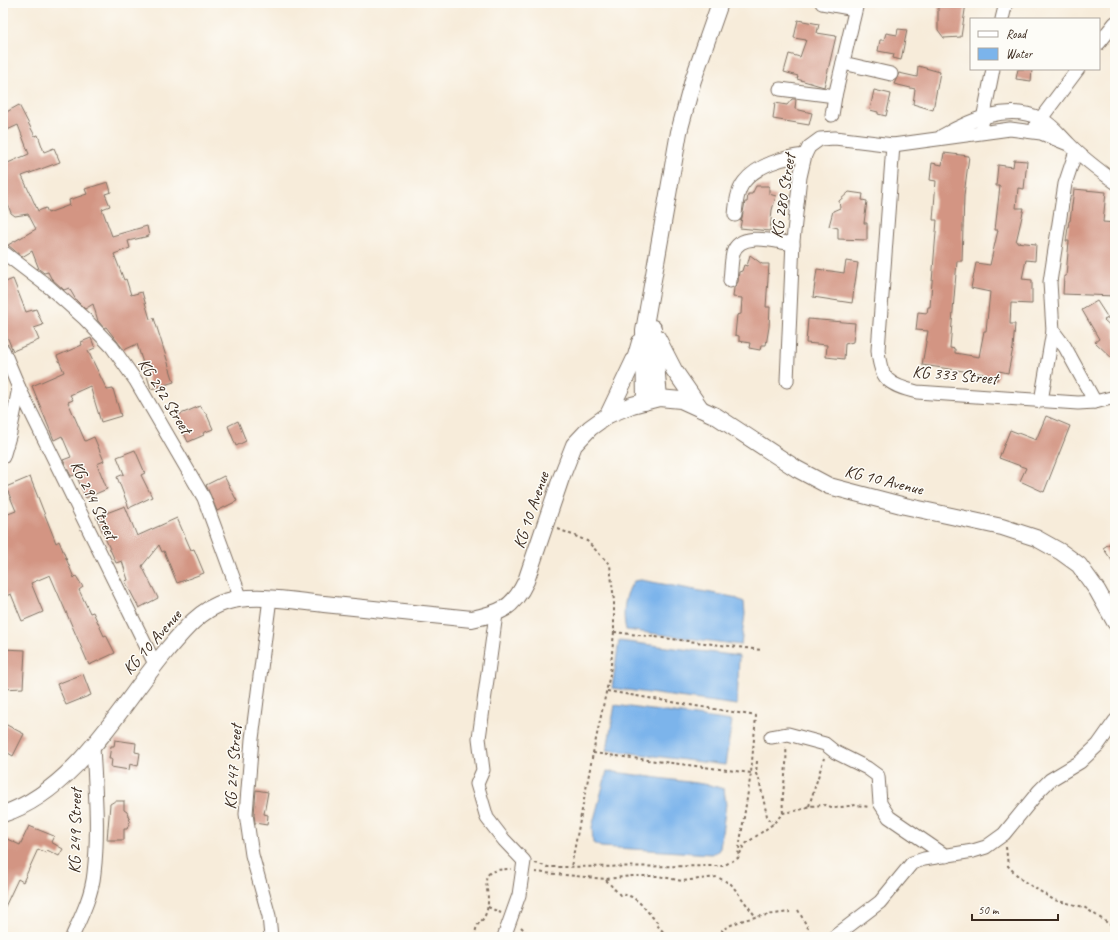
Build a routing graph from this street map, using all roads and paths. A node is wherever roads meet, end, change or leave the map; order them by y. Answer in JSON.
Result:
{"nodes":[{"id":1,"x":720,"y":3,"type":"edge"},
{"id":2,"x":822,"y":3,"type":"edge"},
{"id":3,"x":1006,"y":3,"type":"edge"},
{"id":4,"x":856,"y":6,"type":"edge"},
{"id":5,"x":1002,"y":18,"type":"edge"},
{"id":6,"x":1115,"y":23,"type":"edge"},
{"id":7,"x":1100,"y":42,"type":"edge"},
{"id":8,"x":843,"y":62,"type":"junction"},
{"id":9,"x":993,"y":70,"type":"edge"},
{"id":10,"x":1077,"y":70,"type":"edge"},
{"id":11,"x":892,"y":74,"type":"dead end"},
{"id":12,"x":780,"y":89,"type":"dead end"},
{"id":13,"x":835,"y":96,"type":"junction"},
{"id":14,"x":832,"y":115,"type":"dead end"},
{"id":15,"x":989,"y":115,"type":"junction"},
{"id":16,"x":1041,"y":119,"type":"junction"},
{"id":17,"x":1032,"y":131,"type":"junction"},
{"id":18,"x":986,"y":132,"type":"junction"},
{"id":19,"x":936,"y":139,"type":"junction"},
{"id":20,"x":893,"y":145,"type":"junction"},
{"id":21,"x":1072,"y":147,"type":"junction"},
{"id":22,"x":805,"y":155,"type":"junction"},
{"id":23,"x":1115,"y":182,"type":"edge"},
{"id":24,"x":735,"y":215,"type":"dead end"},
{"id":25,"x":793,"y":244,"type":"junction"},
{"id":26,"x":3,"y":252,"type":"edge"},
{"id":27,"x":730,"y":281,"type":"dead end"},
{"id":28,"x":649,"y":331,"type":"junction"},
{"id":29,"x":1053,"y":331,"type":"junction"},
{"id":30,"x":3,"y":350,"type":"edge"},
{"id":31,"x":787,"y":381,"type":"dead end"},
{"id":32,"x":19,"y":388,"type":"junction"},
{"id":33,"x":1115,"y":397,"type":"edge"},
{"id":34,"x":652,"y":400,"type":"junction"},
{"id":35,"x":1041,"y":401,"type":"junction"},
{"id":36,"x":1096,"y":402,"type":"junction"},
{"id":37,"x":701,"y":409,"type":"junction"},
{"id":38,"x":608,"y":415,"type":"junction"},
{"id":39,"x":3,"y":457,"type":"edge"},
{"id":40,"x":546,"y":524,"type":"junction"},
{"id":41,"x":270,"y":598,"type":"junction"},
{"id":42,"x":241,"y":599,"type":"junction"},
{"id":43,"x":496,"y":614,"type":"junction"},
{"id":44,"x":1115,"y":622,"type":"edge"},
{"id":45,"x":614,"y":632,"type":"junction"},
{"id":46,"x":762,"y":650,"type":"dead end"},
{"id":47,"x":155,"y":664,"type":"junction"},
{"id":48,"x":607,"y":691,"type":"junction"},
{"id":49,"x":1115,"y":721,"type":"edge"},
{"id":50,"x":777,"y":736,"type":"joint"},
{"id":51,"x":92,"y":746,"type":"junction"},
{"id":52,"x":593,"y":753,"type":"junction"},
{"id":53,"x":824,"y":757,"type":"dead end"},
{"id":54,"x":757,"y":761,"type":"dead end"},
{"id":55,"x":751,"y":773,"type":"junction"},
{"id":56,"x":880,"y":803,"type":"junction"},
{"id":57,"x":809,"y":806,"type":"junction"},
{"id":58,"x":783,"y":813,"type":"junction"},
{"id":59,"x":3,"y":814,"type":"edge"},
{"id":60,"x":773,"y":824,"type":"junction"},
{"id":61,"x":1004,"y":834,"type":"junction"},
{"id":62,"x":946,"y":856,"type":"junction"},
{"id":63,"x":738,"y":858,"type":"junction"},
{"id":64,"x":523,"y":865,"type":"junction"},
{"id":65,"x":571,"y":867,"type":"junction"},
{"id":66,"x":606,"y":879,"type":"junction"},
{"id":67,"x":798,"y":910,"type":"dead end"},
{"id":68,"x":790,"y":912,"type":"dead end"},
{"id":69,"x":756,"y":917,"type":"junction"},
{"id":70,"x":1115,"y":928,"type":"edge"},
{"id":71,"x":72,"y":937,"type":"edge"},
{"id":72,"x":270,"y":937,"type":"edge"},
{"id":73,"x":475,"y":937,"type":"edge"},
{"id":74,"x":504,"y":937,"type":"edge"},
{"id":75,"x":604,"y":937,"type":"edge"},
{"id":76,"x":608,"y":937,"type":"edge"},
{"id":77,"x":668,"y":937,"type":"edge"},
{"id":78,"x":719,"y":937,"type":"edge"},
{"id":79,"x":813,"y":937,"type":"edge"},
{"id":80,"x":834,"y":937,"type":"edge"}],
"edges":[{"from":1,"to":28,"type":"street"},
{"from":2,"to":4,"type":"street"},
{"from":3,"to":5,"type":"street"},
{"from":4,"to":8,"type":"street"},
{"from":6,"to":7,"type":"street"},
{"from":8,"to":11,"type":"street"},
{"from":8,"to":13,"type":"street"},
{"from":9,"to":15,"type":"street"},
{"from":10,"to":16,"type":"street"},
{"from":12,"to":13,"type":"street"},
{"from":13,"to":14,"type":"street"},
{"from":15,"to":16,"type":"street","name":"KG 280 Street"},
{"from":15,"to":18,"type":"street"},
{"from":15,"to":19,"type":"street","name":"KG 280 Street"},
{"from":16,"to":17,"type":"street"},
{"from":16,"to":21,"type":"street","name":"KG 280 Street"},
{"from":17,"to":18,"type":"street","name":"KG 280 Street"},
{"from":17,"to":21,"type":"street","name":"KG 280 Street"},
{"from":18,"to":19,"type":"street","name":"KG 280 Street"},
{"from":19,"to":20,"type":"street","name":"KG 280 Street"},
{"from":20,"to":22,"type":"street","name":"KG 280 Street"},
{"from":20,"to":35,"type":"street","name":"KG 333 Street"},
{"from":21,"to":23,"type":"street","name":"KG 280 Street"},
{"from":21,"to":29,"type":"street"},
{"from":22,"to":24,"type":"street"},
{"from":22,"to":25,"type":"street","name":"KG 280 Street"},
{"from":25,"to":27,"type":"street"},
{"from":25,"to":31,"type":"street","name":"KG 280 Street"},
{"from":26,"to":42,"type":"street","name":"KG 292 Street"},
{"from":28,"to":34,"type":"street"},
{"from":28,"to":37,"type":"street"},
{"from":28,"to":38,"type":"street"},
{"from":29,"to":35,"type":"street"},
{"from":29,"to":36,"type":"street"},
{"from":30,"to":32,"type":"street","name":"KG 294 Street"},
{"from":32,"to":39,"type":"street"},
{"from":32,"to":47,"type":"street","name":"KG 294 Street"},
{"from":33,"to":36,"type":"street","name":"KG 333 Street"},
{"from":34,"to":37,"type":"street","name":"KG 10 Avenue"},
{"from":34,"to":38,"type":"street","name":"KG 10 Avenue"},
{"from":35,"to":36,"type":"street","name":"KG 333 Street"},
{"from":37,"to":44,"type":"street","name":"KG 10 Avenue"},
{"from":38,"to":40,"type":"street","name":"KG 10 Avenue"},
{"from":40,"to":43,"type":"street","name":"KG 10 Avenue"},
{"from":40,"to":45,"type":"path"},
{"from":41,"to":42,"type":"street","name":"KG 10 Avenue"},
{"from":41,"to":43,"type":"street","name":"KG 10 Avenue"},
{"from":41,"to":72,"type":"street","name":"KG 247 Street"},
{"from":42,"to":47,"type":"street","name":"KG 10 Avenue"},
{"from":43,"to":64,"type":"street"},
{"from":45,"to":46,"type":"path"},
{"from":45,"to":48,"type":"path"},
{"from":47,"to":51,"type":"street","name":"KG 10 Avenue"},
{"from":48,"to":52,"type":"path"},
{"from":48,"to":55,"type":"path"},
{"from":49,"to":61,"type":"street"},
{"from":50,"to":56,"type":"street"},
{"from":50,"to":58,"type":"path"},
{"from":51,"to":59,"type":"street","name":"KG 10 Avenue"},
{"from":51,"to":71,"type":"street","name":"KG 249 Street"},
{"from":52,"to":55,"type":"path"},
{"from":52,"to":65,"type":"path"},
{"from":53,"to":57,"type":"path"},
{"from":54,"to":60,"type":"path"},
{"from":55,"to":63,"type":"path"},
{"from":56,"to":57,"type":"path"},
{"from":56,"to":62,"type":"street"},
{"from":57,"to":58,"type":"path"},
{"from":58,"to":60,"type":"path"},
{"from":60,"to":63,"type":"path"},
{"from":61,"to":62,"type":"street"},
{"from":61,"to":70,"type":"path"},
{"from":62,"to":80,"type":"street"},
{"from":63,"to":65,"type":"path"},
{"from":64,"to":65,"type":"path"},
{"from":64,"to":66,"type":"path"},
{"from":64,"to":73,"type":"path"},
{"from":64,"to":74,"type":"street"},
{"from":66,"to":69,"type":"path"},
{"from":66,"to":77,"type":"path"},
{"from":67,"to":79,"type":"path"},
{"from":68,"to":69,"type":"path"},
{"from":69,"to":78,"type":"path"},
{"from":75,"to":76,"type":"path"}]}
